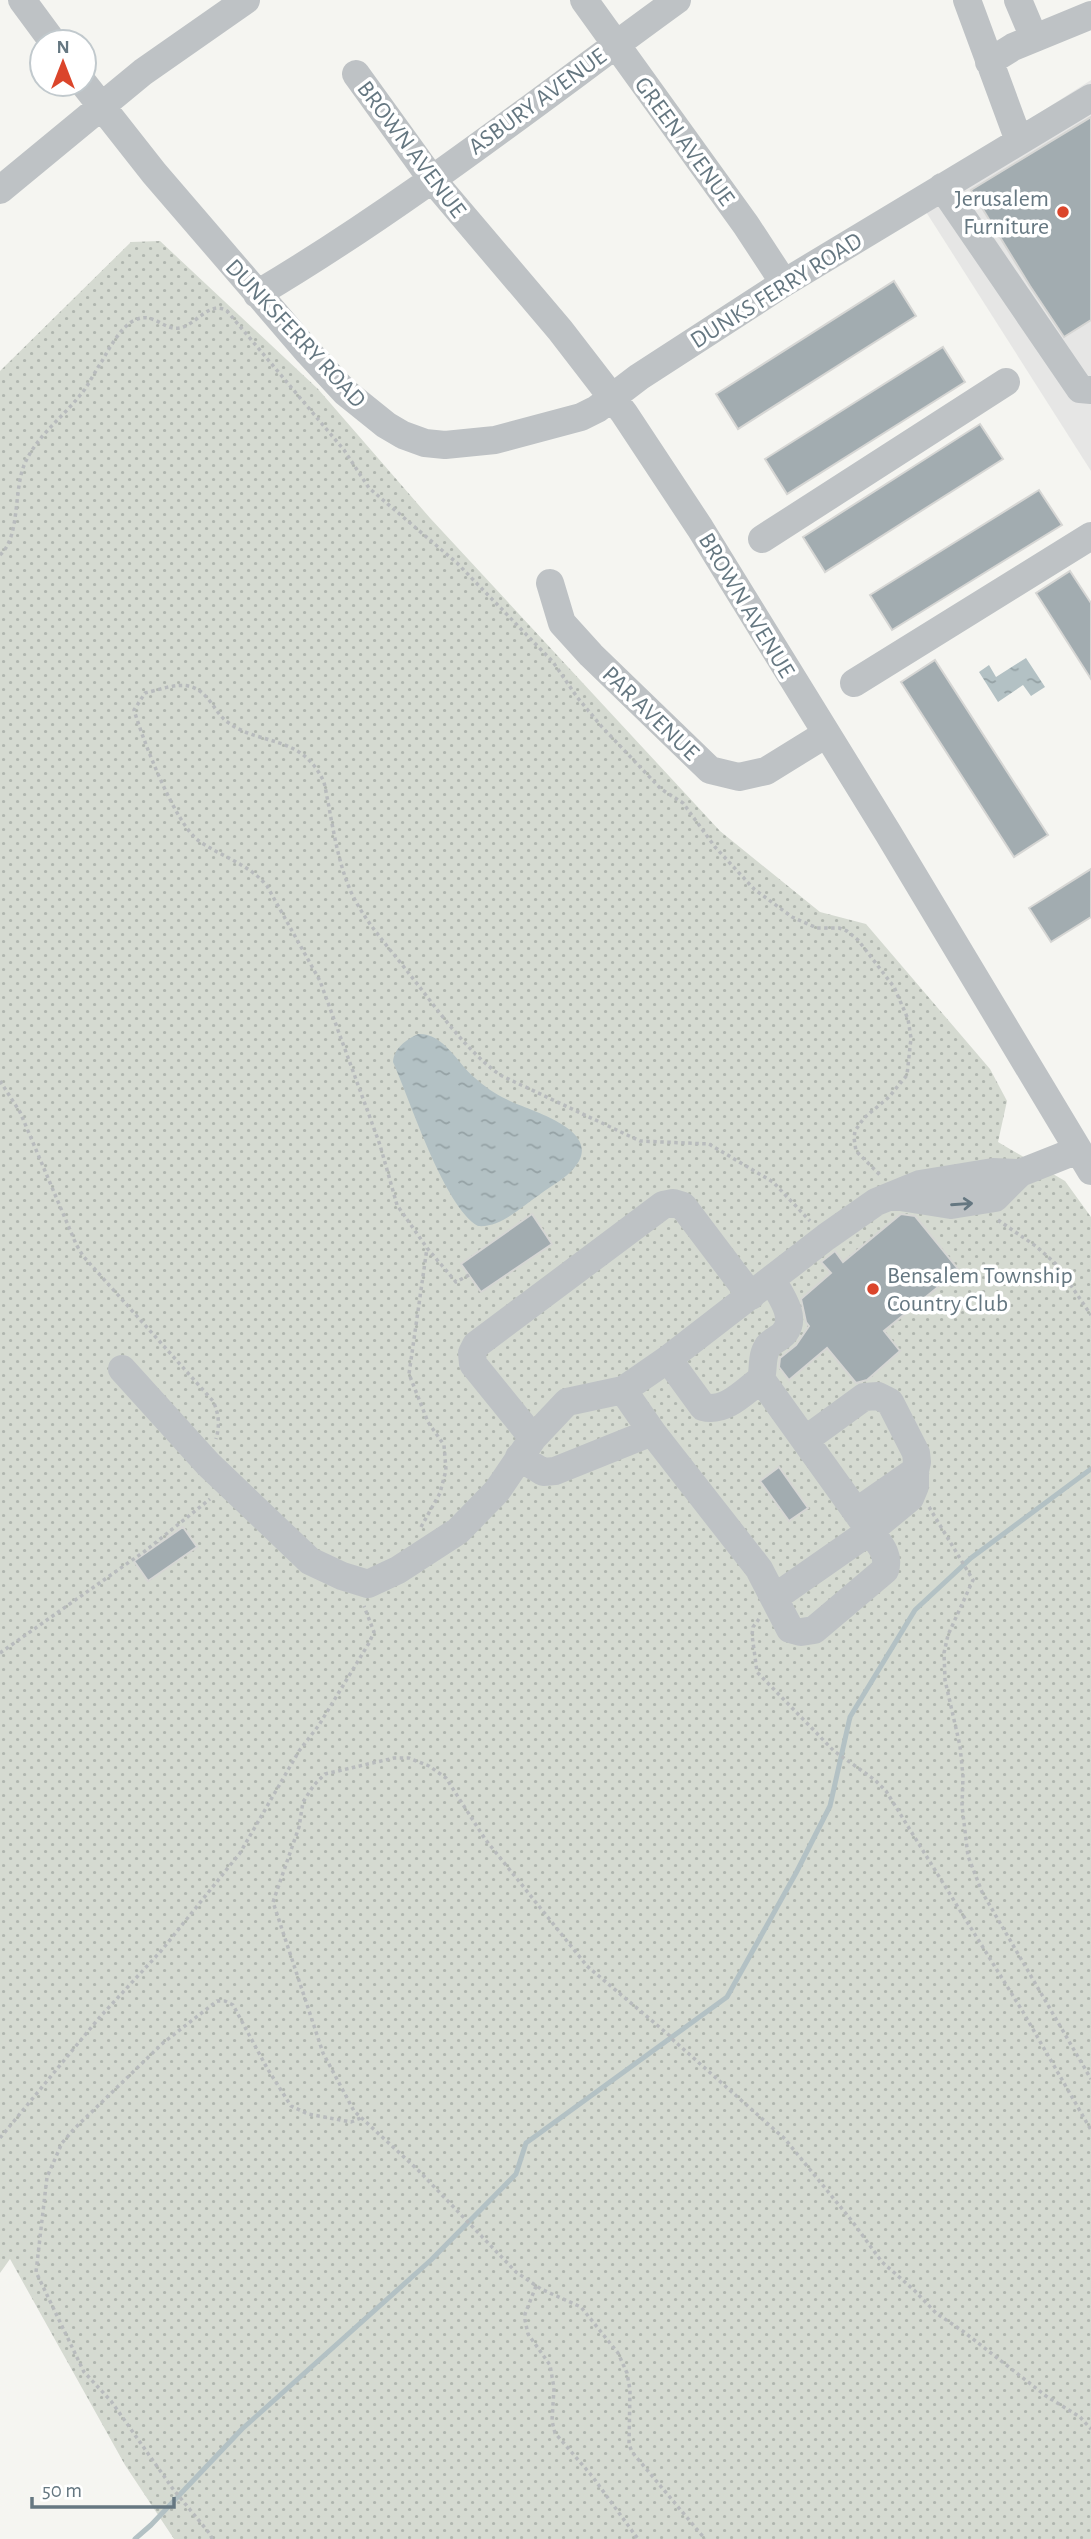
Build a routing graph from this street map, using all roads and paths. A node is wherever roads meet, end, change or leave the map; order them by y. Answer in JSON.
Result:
{"nodes":[{"id":1,"x":22,"y":0,"type":"edge"},
{"id":2,"x":246,"y":0,"type":"edge"},
{"id":3,"x":584,"y":0,"type":"edge"},
{"id":4,"x":677,"y":0,"type":"edge"},
{"id":5,"x":967,"y":0,"type":"edge"},
{"id":6,"x":1018,"y":0,"type":"edge"},
{"id":7,"x":1091,"y":15,"type":"edge"},
{"id":8,"x":43,"y":28,"type":"edge"},
{"id":9,"x":1034,"y":38,"type":"junction"},
{"id":10,"x":615,"y":45,"type":"junction"},
{"id":11,"x":989,"y":62,"type":"junction"},
{"id":12,"x":356,"y":74,"type":"dead end"},
{"id":13,"x":98,"y":92,"type":"edge"},
{"id":14,"x":89,"y":98,"type":"edge"},
{"id":15,"x":94,"y":98,"type":"edge"},
{"id":16,"x":1091,"y":98,"type":"edge"},
{"id":17,"x":1019,"y":141,"type":"junction"},
{"id":18,"x":431,"y":178,"type":"junction"},
{"id":19,"x":942,"y":187,"type":"junction"},
{"id":20,"x":0,"y":190,"type":"edge"},
{"id":21,"x":784,"y":283,"type":"junction"},
{"id":22,"x":257,"y":294,"type":"junction"},
{"id":23,"x":1006,"y":382,"type":"dead end"},
{"id":24,"x":1091,"y":390,"type":"edge"},
{"id":25,"x":613,"y":397,"type":"junction"},
{"id":26,"x":1091,"y":536,"type":"edge"},
{"id":27,"x":762,"y":539,"type":"dead end"},
{"id":28,"x":0,"y":555,"type":"edge"},
{"id":29,"x":550,"y":583,"type":"dead end"},
{"id":30,"x":854,"y":683,"type":"dead end"},
{"id":31,"x":826,"y":734,"type":"junction"},
{"id":32,"x":0,"y":1081,"type":"edge"},
{"id":33,"x":1085,"y":1160,"type":"edge"},
{"id":34,"x":1020,"y":1174,"type":"junction"},
{"id":35,"x":894,"y":1196,"type":"junction"},
{"id":36,"x":973,"y":1203,"type":"junction"},
{"id":37,"x":826,"y":1237,"type":"junction"},
{"id":38,"x":427,"y":1248,"type":"junction"},
{"id":39,"x":469,"y":1275,"type":"dead end"},
{"id":40,"x":762,"y":1288,"type":"junction"},
{"id":41,"x":1091,"y":1315,"type":"edge"},
{"id":42,"x":668,"y":1359,"type":"junction"},
{"id":43,"x":122,"y":1369,"type":"dead end"},
{"id":44,"x":761,"y":1379,"type":"junction"},
{"id":45,"x":622,"y":1390,"type":"junction"},
{"id":46,"x":652,"y":1432,"type":"junction"},
{"id":47,"x":805,"y":1440,"type":"junction"},
{"id":48,"x":526,"y":1448,"type":"junction"},
{"id":49,"x":208,"y":1464,"type":"junction"},
{"id":50,"x":228,"y":1484,"type":"junction"},
{"id":51,"x":927,"y":1503,"type":"dead end"},
{"id":52,"x":863,"y":1521,"type":"junction"},
{"id":53,"x":419,"y":1532,"type":"dead end"},
{"id":54,"x":368,"y":1584,"type":"junction"},
{"id":55,"x":774,"y":1598,"type":"junction"},
{"id":56,"x":0,"y":1653,"type":"edge"},
{"id":57,"x":1091,"y":2080,"type":"edge"},
{"id":58,"x":362,"y":2118,"type":"junction"},
{"id":59,"x":1091,"y":2130,"type":"edge"},
{"id":60,"x":0,"y":2138,"type":"edge"},
{"id":61,"x":536,"y":2286,"type":"junction"},
{"id":62,"x":1091,"y":2429,"type":"edge"},
{"id":63,"x":212,"y":2539,"type":"edge"},
{"id":64,"x":638,"y":2539,"type":"edge"},
{"id":65,"x":705,"y":2539,"type":"edge"}],
"edges":[{"from":1,"to":8,"type":"street"},
{"from":2,"to":13,"type":"street"},
{"from":3,"to":10,"type":"street","name":"GREEN AVENUE"},
{"from":4,"to":10,"type":"street","name":"ASBURY AVENUE"},
{"from":5,"to":11,"type":"street"},
{"from":6,"to":9,"type":"street"},
{"from":7,"to":9,"type":"street"},
{"from":9,"to":11,"type":"street"},
{"from":10,"to":18,"type":"street","name":"ASBURY AVENUE"},
{"from":10,"to":21,"type":"street","name":"GREEN AVENUE"},
{"from":11,"to":17,"type":"street"},
{"from":12,"to":18,"type":"street","name":"BROWN AVENUE"},
{"from":14,"to":20,"type":"street"},
{"from":15,"to":22,"type":"street","name":"DUNKSFERRY ROAD"},
{"from":16,"to":17,"type":"street","name":"DUNKS FERRY ROAD"},
{"from":17,"to":19,"type":"street","name":"DUNKS FERRY ROAD"},
{"from":18,"to":22,"type":"street","name":"ASBURY AVENUE"},
{"from":18,"to":25,"type":"street","name":"BROWN AVENUE"},
{"from":19,"to":21,"type":"street","name":"DUNKS FERRY ROAD"},
{"from":19,"to":24,"type":"street"},
{"from":21,"to":25,"type":"street","name":"DUNKS FERRY ROAD"},
{"from":22,"to":25,"type":"street","name":"DUNKSFERRY ROAD"},
{"from":23,"to":27,"type":"street"},
{"from":25,"to":31,"type":"street","name":"BROWN AVENUE"},
{"from":26,"to":30,"type":"street"},
{"from":28,"to":35,"type":"path"},
{"from":29,"to":31,"type":"street","name":"PAR AVENUE"},
{"from":31,"to":33,"type":"street","name":"BROWN AVENUE"},
{"from":32,"to":49,"type":"path"},
{"from":33,"to":34,"type":"street"},
{"from":34,"to":35,"type":"street"},
{"from":34,"to":36,"type":"street"},
{"from":35,"to":36,"type":"street","one_way":true},
{"from":35,"to":37,"type":"street"},
{"from":36,"to":41,"type":"path"},
{"from":37,"to":38,"type":"path"},
{"from":37,"to":40,"type":"street"},
{"from":38,"to":39,"type":"path"},
{"from":38,"to":53,"type":"path"},
{"from":40,"to":42,"type":"street"},
{"from":40,"to":44,"type":"street"},
{"from":40,"to":48,"type":"street"},
{"from":42,"to":44,"type":"street"},
{"from":42,"to":45,"type":"street"},
{"from":43,"to":49,"type":"street"},
{"from":44,"to":47,"type":"street"},
{"from":45,"to":46,"type":"street"},
{"from":45,"to":48,"type":"street"},
{"from":46,"to":48,"type":"street"},
{"from":46,"to":55,"type":"street"},
{"from":47,"to":52,"type":"street"},
{"from":47,"to":52,"type":"street"},
{"from":48,"to":54,"type":"street"},
{"from":49,"to":50,"type":"street"},
{"from":50,"to":54,"type":"street"},
{"from":50,"to":56,"type":"path"},
{"from":51,"to":57,"type":"path"},
{"from":52,"to":55,"type":"street"},
{"from":52,"to":55,"type":"street"},
{"from":54,"to":60,"type":"path"},
{"from":55,"to":59,"type":"path"},
{"from":58,"to":61,"type":"path"},
{"from":58,"to":62,"type":"path"},
{"from":58,"to":63,"type":"path"},
{"from":61,"to":64,"type":"path"},
{"from":61,"to":65,"type":"path"}]}
